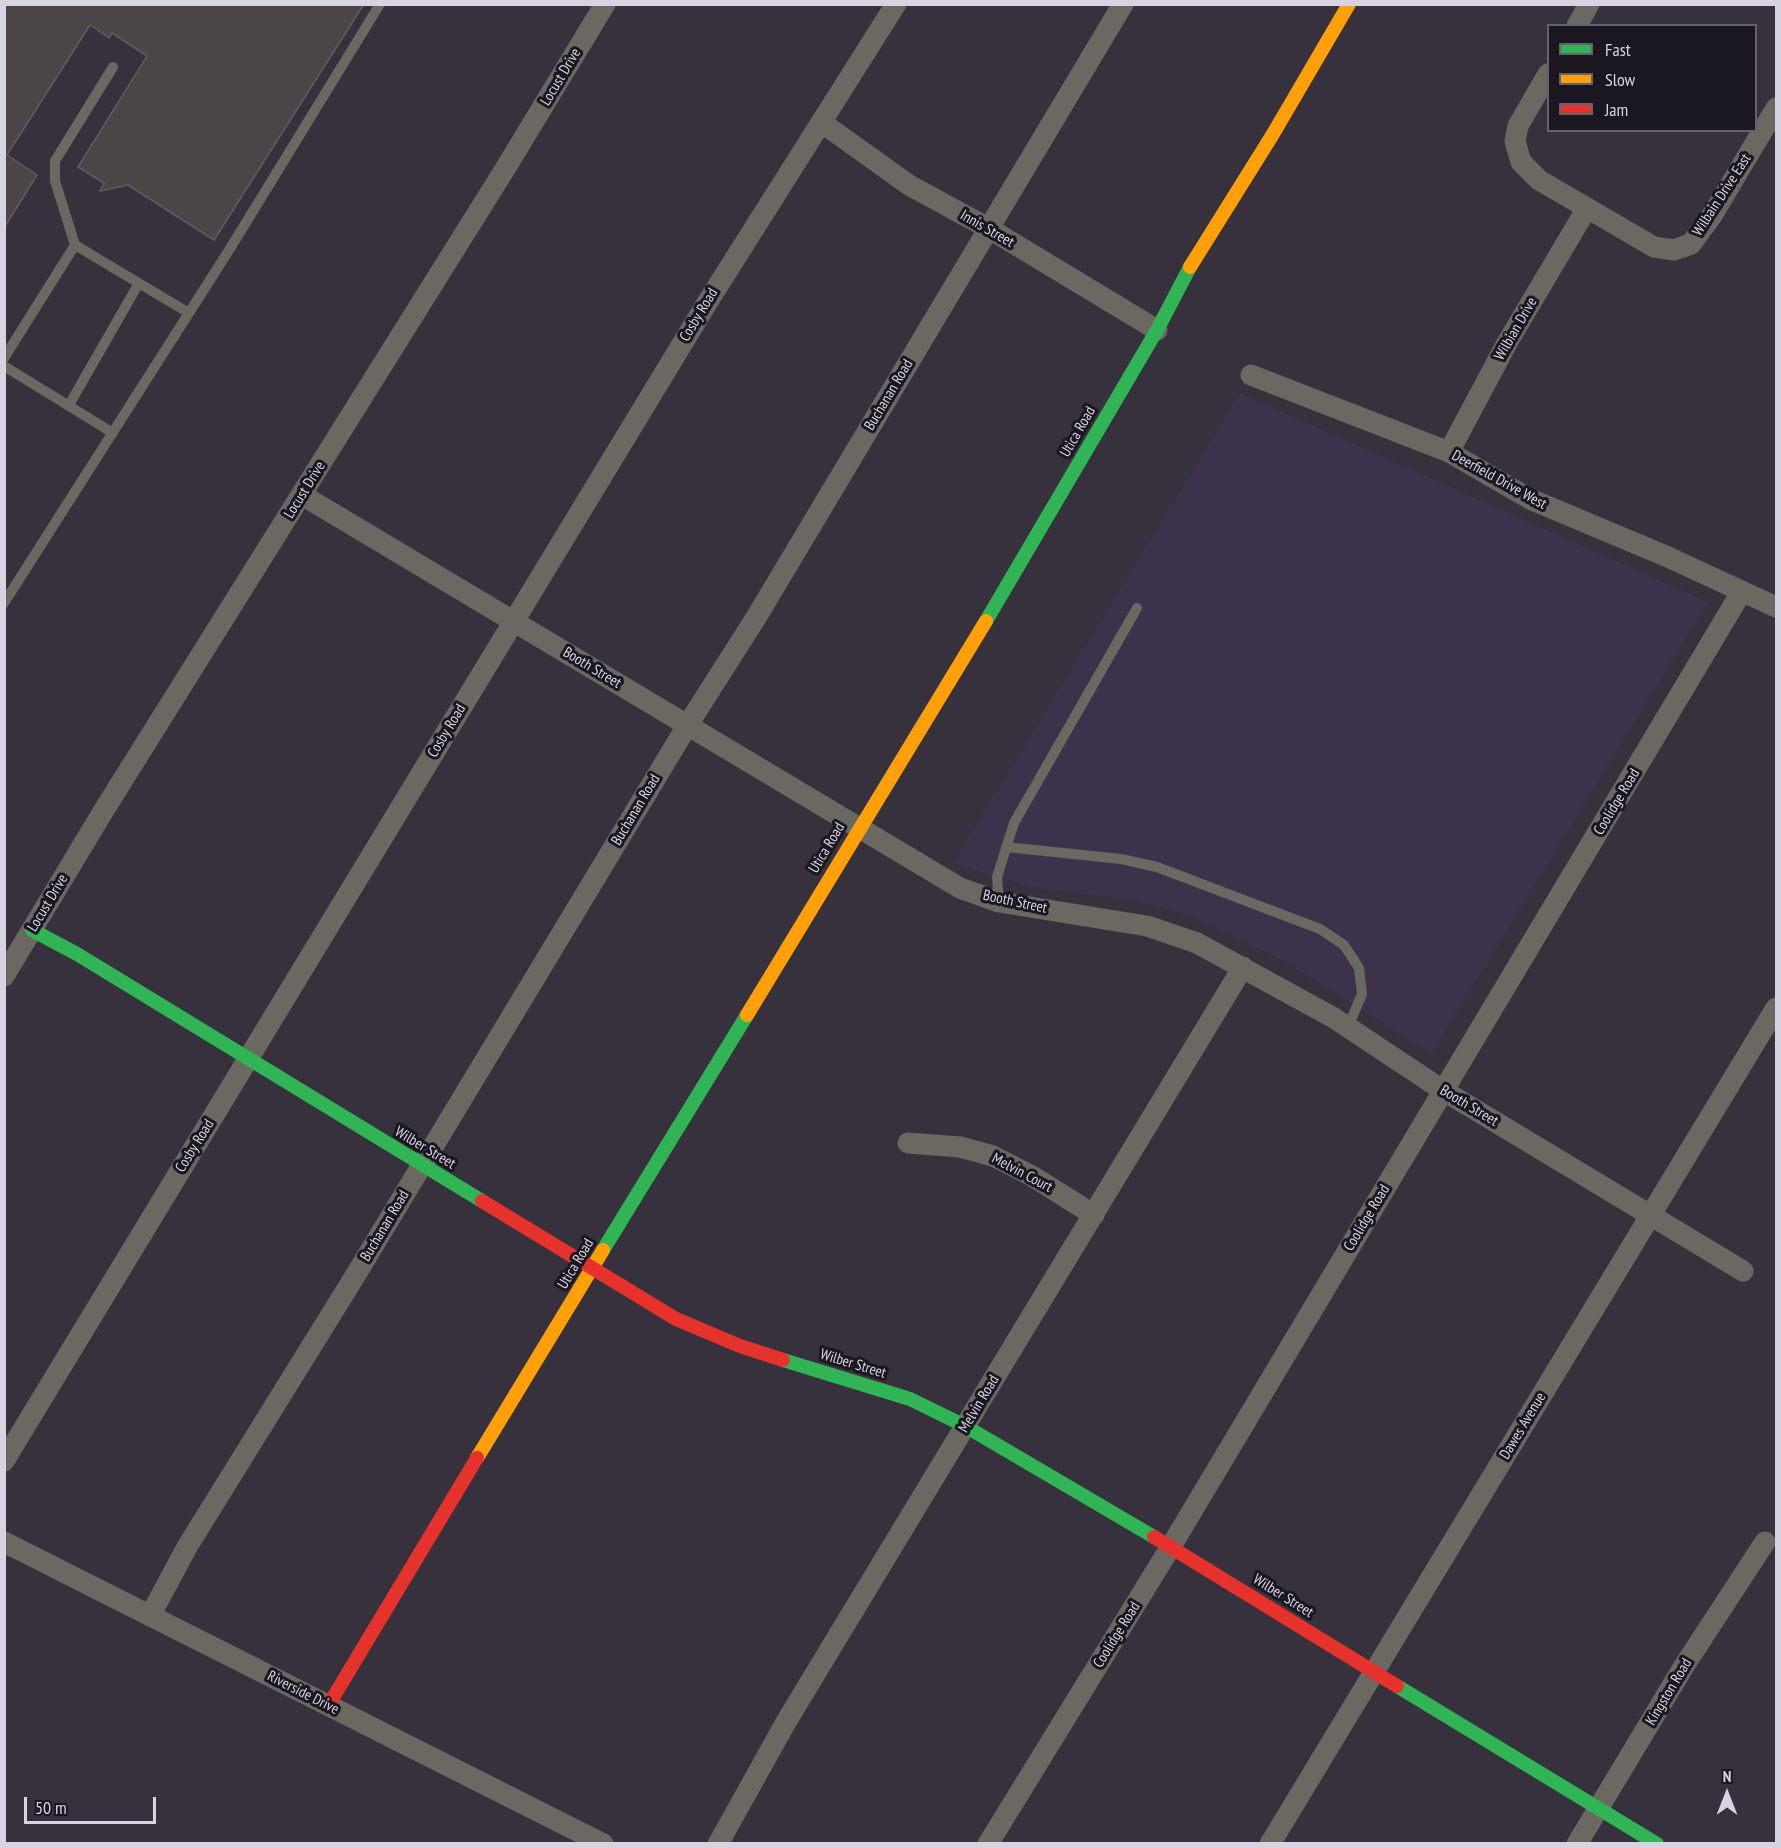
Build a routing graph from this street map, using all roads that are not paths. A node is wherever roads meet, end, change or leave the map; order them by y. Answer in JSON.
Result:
{"nodes":[{"id":1,"x":380,"y":4,"type":"edge"},
{"id":2,"x":605,"y":4,"type":"edge"},
{"id":3,"x":896,"y":4,"type":"edge"},
{"id":4,"x":1124,"y":4,"type":"edge"},
{"id":5,"x":1349,"y":4,"type":"edge"},
{"id":6,"x":1589,"y":4,"type":"edge"},
{"id":7,"x":1578,"y":24,"type":"edge"},
{"id":8,"x":113,"y":67,"type":"dead end"},
{"id":9,"x":1547,"y":76,"type":"edge"},
{"id":10,"x":1776,"y":108,"type":"edge"},
{"id":11,"x":820,"y":122,"type":"junction"},
{"id":12,"x":1587,"y":208,"type":"junction"},
{"id":13,"x":988,"y":228,"type":"junction"},
{"id":14,"x":75,"y":246,"type":"junction"},
{"id":15,"x":139,"y":283,"type":"junction"},
{"id":16,"x":189,"y":313,"type":"junction"},
{"id":17,"x":1157,"y":330,"type":"junction"},
{"id":18,"x":4,"y":358,"type":"edge"},
{"id":19,"x":4,"y":366,"type":"edge"},
{"id":20,"x":1251,"y":375,"type":"dead end"},
{"id":21,"x":69,"y":405,"type":"junction"},
{"id":22,"x":113,"y":433,"type":"junction"},
{"id":23,"x":1449,"y":452,"type":"junction"},
{"id":24,"x":302,"y":495,"type":"junction"},
{"id":25,"x":1742,"y":591,"type":"junction"},
{"id":26,"x":4,"y":603,"type":"edge"},
{"id":27,"x":1776,"y":607,"type":"edge"},
{"id":28,"x":1137,"y":608,"type":"dead end"},
{"id":29,"x":514,"y":620,"type":"junction"},
{"id":30,"x":687,"y":726,"type":"junction"},
{"id":31,"x":858,"y":829,"type":"junction"},
{"id":32,"x":1006,"y":847,"type":"junction"},
{"id":33,"x":999,"y":902,"type":"junction"},
{"id":34,"x":32,"y":930,"type":"junction"},
{"id":35,"x":1243,"y":967,"type":"junction"},
{"id":36,"x":4,"y":976,"type":"edge"},
{"id":37,"x":1776,"y":1008,"type":"edge"},
{"id":38,"x":1348,"y":1027,"type":"junction"},
{"id":39,"x":249,"y":1058,"type":"junction"},
{"id":40,"x":1444,"y":1091,"type":"junction"},
{"id":41,"x":908,"y":1143,"type":"dead end"},
{"id":42,"x":421,"y":1165,"type":"junction"},
{"id":43,"x":1094,"y":1215,"type":"junction"},
{"id":44,"x":1651,"y":1216,"type":"junction"},
{"id":45,"x":593,"y":1268,"type":"junction"},
{"id":46,"x":1743,"y":1271,"type":"dead end"},
{"id":47,"x":965,"y":1426,"type":"junction"},
{"id":48,"x":4,"y":1461,"type":"edge"},
{"id":49,"x":4,"y":1542,"type":"edge"},
{"id":50,"x":1765,"y":1542,"type":"dead end"},
{"id":51,"x":1170,"y":1548,"type":"junction"},
{"id":52,"x":150,"y":1616,"type":"junction"},
{"id":53,"x":1373,"y":1673,"type":"junction"},
{"id":54,"x":328,"y":1706,"type":"junction"},
{"id":55,"x":1599,"y":1808,"type":"junction"},
{"id":56,"x":603,"y":1844,"type":"edge"},
{"id":57,"x":718,"y":1844,"type":"edge"},
{"id":58,"x":988,"y":1844,"type":"edge"},
{"id":59,"x":1270,"y":1844,"type":"edge"},
{"id":60,"x":1577,"y":1844,"type":"edge"},
{"id":61,"x":1658,"y":1844,"type":"edge"}],
"edges":[{"from":1,"to":16,"type":"lane"},
{"from":2,"to":24,"type":"street","name":"Locust Drive"},
{"from":3,"to":11,"type":"street","name":"Cosby Road"},
{"from":4,"to":13,"type":"street","name":"Buchanan Road"},
{"from":5,"to":17,"type":"street","name":"Utica Road"},
{"from":6,"to":7,"type":"street"},
{"from":8,"to":14,"type":"lane"},
{"from":9,"to":12,"type":"street","name":"Wilbain Drive East"},
{"from":10,"to":12,"type":"street","name":"Wilbain Drive East"},
{"from":11,"to":13,"type":"street","name":"Innis Street"},
{"from":11,"to":29,"type":"street","name":"Cosby Road"},
{"from":12,"to":23,"type":"street","name":"Wilbian Drive"},
{"from":13,"to":17,"type":"street","name":"Innis Street"},
{"from":13,"to":30,"type":"street","name":"Buchanan Road"},
{"from":14,"to":15,"type":"lane"},
{"from":14,"to":18,"type":"lane"},
{"from":15,"to":16,"type":"lane"},
{"from":15,"to":21,"type":"lane"},
{"from":16,"to":22,"type":"lane"},
{"from":17,"to":31,"type":"street","name":"Utica Road"},
{"from":19,"to":21,"type":"lane"},
{"from":20,"to":23,"type":"street","name":"Deerfield Drive West"},
{"from":21,"to":22,"type":"lane"},
{"from":22,"to":26,"type":"lane"},
{"from":23,"to":25,"type":"street","name":"Deerfield Drive West"},
{"from":24,"to":29,"type":"street","name":"Booth Street"},
{"from":24,"to":34,"type":"street","name":"Locust Drive"},
{"from":25,"to":27,"type":"street","name":"Deerfield Drive West"},
{"from":25,"to":40,"type":"street","name":"Coolidge Road"},
{"from":28,"to":32,"type":"lane"},
{"from":29,"to":30,"type":"street","name":"Booth Street"},
{"from":29,"to":39,"type":"street","name":"Cosby Road"},
{"from":30,"to":31,"type":"street","name":"Booth Street"},
{"from":30,"to":42,"type":"street","name":"Buchanan Road"},
{"from":31,"to":33,"type":"street","name":"Booth Street"},
{"from":31,"to":45,"type":"street","name":"Utica Road"},
{"from":32,"to":33,"type":"lane"},
{"from":32,"to":38,"type":"lane"},
{"from":33,"to":35,"type":"street","name":"Booth Street"},
{"from":34,"to":36,"type":"street","name":"Locust Drive"},
{"from":34,"to":39,"type":"street","name":"Wilber Street"},
{"from":35,"to":38,"type":"street","name":"Booth Street"},
{"from":35,"to":43,"type":"street","name":"Melvin Road"},
{"from":37,"to":44,"type":"street","name":"Dawes Avenue"},
{"from":38,"to":40,"type":"street","name":"Booth Street"},
{"from":39,"to":42,"type":"street","name":"Wilber Street"},
{"from":39,"to":48,"type":"street","name":"Cosby Road"},
{"from":40,"to":44,"type":"street","name":"Booth Street"},
{"from":40,"to":51,"type":"street","name":"Coolidge Road"},
{"from":41,"to":43,"type":"street","name":"Melvin Court"},
{"from":42,"to":45,"type":"street","name":"Wilber Street"},
{"from":42,"to":52,"type":"street","name":"Buchanan Road"},
{"from":43,"to":47,"type":"street","name":"Melvin Road"},
{"from":44,"to":46,"type":"street","name":"Booth Street"},
{"from":44,"to":53,"type":"street","name":"Dawes Avenue"},
{"from":45,"to":47,"type":"street","name":"Wilber Street"},
{"from":45,"to":54,"type":"street","name":"Utica Road"},
{"from":47,"to":51,"type":"street","name":"Wilber Street"},
{"from":47,"to":57,"type":"street","name":"Melvin Road"},
{"from":49,"to":52,"type":"street","name":"Riverside Drive"},
{"from":50,"to":55,"type":"street","name":"Kingston Road"},
{"from":51,"to":53,"type":"street","name":"Wilber Street"},
{"from":51,"to":58,"type":"street","name":"Coolidge Road"},
{"from":52,"to":54,"type":"street","name":"Riverside Drive"},
{"from":53,"to":55,"type":"street","name":"Wilber Street"},
{"from":53,"to":59,"type":"street","name":"Dawes Avenue"},
{"from":54,"to":56,"type":"street","name":"Riverside Drive"},
{"from":55,"to":60,"type":"street","name":"Kingston Road"},
{"from":55,"to":61,"type":"street","name":"Wilber Street"}]}
